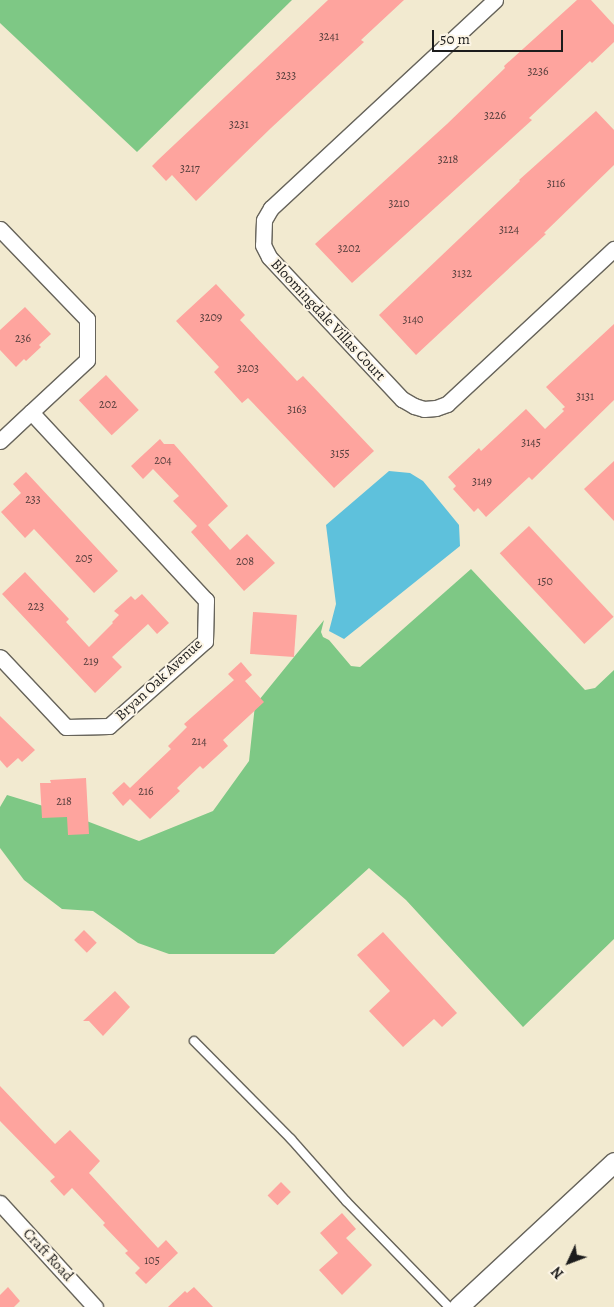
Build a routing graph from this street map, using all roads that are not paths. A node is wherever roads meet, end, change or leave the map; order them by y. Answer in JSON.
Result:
{"nodes":[{"id":1,"x":495,"y":0,"type":"edge"},
{"id":2,"x":0,"y":229,"type":"edge"},
{"id":3,"x":614,"y":249,"type":"edge"},
{"id":4,"x":31,"y":412,"type":"junction"},
{"id":5,"x":0,"y":441,"type":"edge"},
{"id":6,"x":0,"y":657,"type":"edge"},
{"id":7,"x":194,"y":1041,"type":"dead end"},
{"id":8,"x":614,"y":1162,"type":"edge"},
{"id":9,"x":0,"y":1203,"type":"edge"},
{"id":10,"x":95,"y":1307,"type":"edge"},
{"id":11,"x":449,"y":1307,"type":"edge"},
{"id":12,"x":458,"y":1307,"type":"edge"}],
"edges":[{"from":1,"to":3,"type":"street","name":"Bloomingdale Villas Court"},
{"from":2,"to":4,"type":"street"},
{"from":4,"to":5,"type":"street"},
{"from":4,"to":6,"type":"street","name":"Bryan Oak Avenue"},
{"from":7,"to":11,"type":"lane"},
{"from":8,"to":12,"type":"street"},
{"from":9,"to":10,"type":"street","name":"Craft Road"}]}
